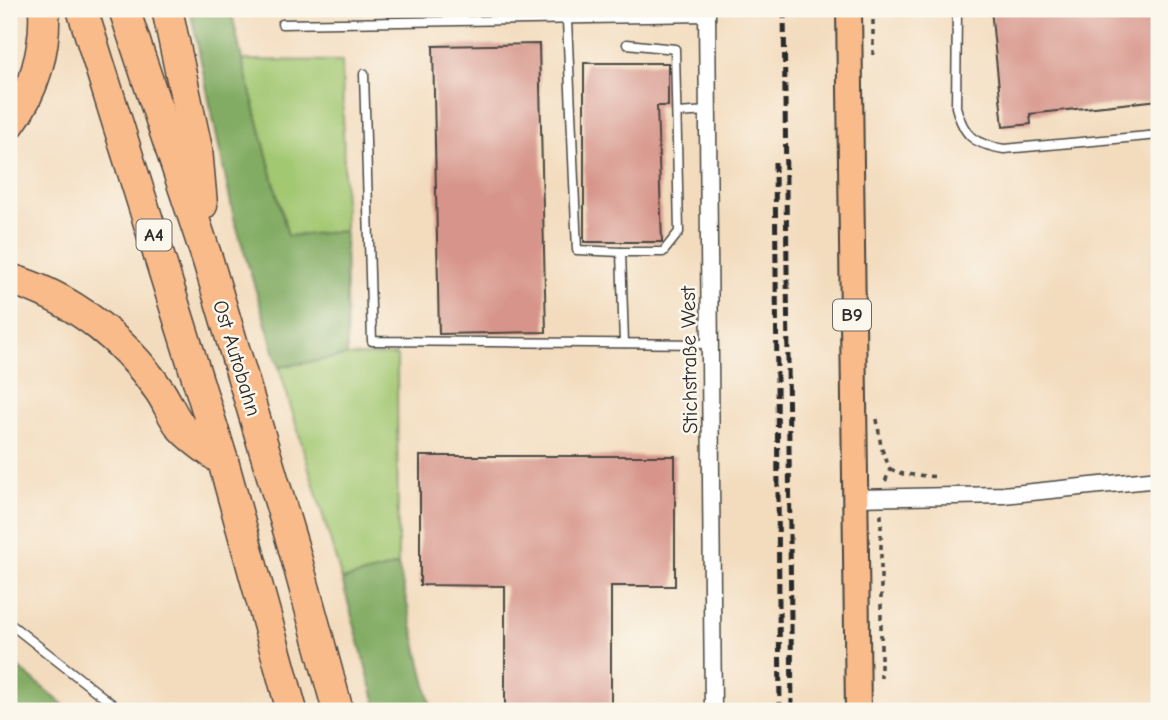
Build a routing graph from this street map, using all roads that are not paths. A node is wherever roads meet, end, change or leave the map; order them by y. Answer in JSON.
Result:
{"nodes":[{"id":1,"x":44,"y":9,"type":"edge"},
{"id":2,"x":82,"y":9,"type":"edge"},
{"id":3,"x":124,"y":9,"type":"edge"},
{"id":4,"x":167,"y":9,"type":"edge"},
{"id":5,"x":849,"y":9,"type":"edge"},
{"id":6,"x":957,"y":9,"type":"edge"},
{"id":7,"x":707,"y":13,"type":"edge"},
{"id":8,"x":567,"y":20,"type":"junction"},
{"id":9,"x":282,"y":24,"type":"dead end"},
{"id":10,"x":627,"y":44,"type":"dead end"},
{"id":11,"x":364,"y":74,"type":"dead end"},
{"id":12,"x":708,"y":111,"type":"junction"},
{"id":13,"x":677,"y":113,"type":"junction"},
{"id":14,"x":9,"y":125,"type":"edge"},
{"id":15,"x":1159,"y":135,"type":"edge"},
{"id":16,"x":621,"y":252,"type":"junction"},
{"id":17,"x":208,"y":261,"type":"junction"},
{"id":18,"x":9,"y":279,"type":"edge"},
{"id":19,"x":624,"y":343,"type":"junction"},
{"id":20,"x":710,"y":344,"type":"junction"},
{"id":21,"x":223,"y":461,"type":"junction"},
{"id":22,"x":1159,"y":478,"type":"edge"},
{"id":23,"x":855,"y":498,"type":"junction"},
{"id":24,"x":9,"y":622,"type":"edge"},
{"id":25,"x":121,"y":711,"type":"edge"},
{"id":26,"x":292,"y":711,"type":"edge"},
{"id":27,"x":338,"y":711,"type":"edge"},
{"id":28,"x":713,"y":711,"type":"edge"},
{"id":29,"x":858,"y":711,"type":"edge"}],
"edges":[{"from":1,"to":14,"type":"highway"},
{"from":2,"to":21,"type":"highway","name":"Ost Autobahn","number":"A4"},
{"from":3,"to":17,"type":"highway","name":"Ost Autobahn","number":"A4"},
{"from":4,"to":17,"type":"highway"},
{"from":5,"to":23,"type":"main road","number":"B9"},
{"from":6,"to":15,"type":"lane"},
{"from":7,"to":8,"type":"lane"},
{"from":7,"to":12,"type":"street","name":"Stichstraße West"},
{"from":8,"to":9,"type":"lane"},
{"from":8,"to":16,"type":"lane"},
{"from":10,"to":13,"type":"lane"},
{"from":11,"to":19,"type":"lane"},
{"from":12,"to":13,"type":"lane"},
{"from":12,"to":20,"type":"street","name":"Stichstraße West"},
{"from":13,"to":16,"type":"lane"},
{"from":16,"to":19,"type":"lane"},
{"from":17,"to":27,"type":"highway","name":"Ost Autobahn","number":"A4"},
{"from":18,"to":21,"type":"highway"},
{"from":19,"to":20,"type":"lane"},
{"from":20,"to":28,"type":"street","name":"Stichstraße West"},
{"from":21,"to":26,"type":"highway","name":"Ost Autobahn","number":"A4"},
{"from":22,"to":23,"type":"street"},
{"from":23,"to":29,"type":"main road","number":"B9"},
{"from":24,"to":25,"type":"lane"}]}
